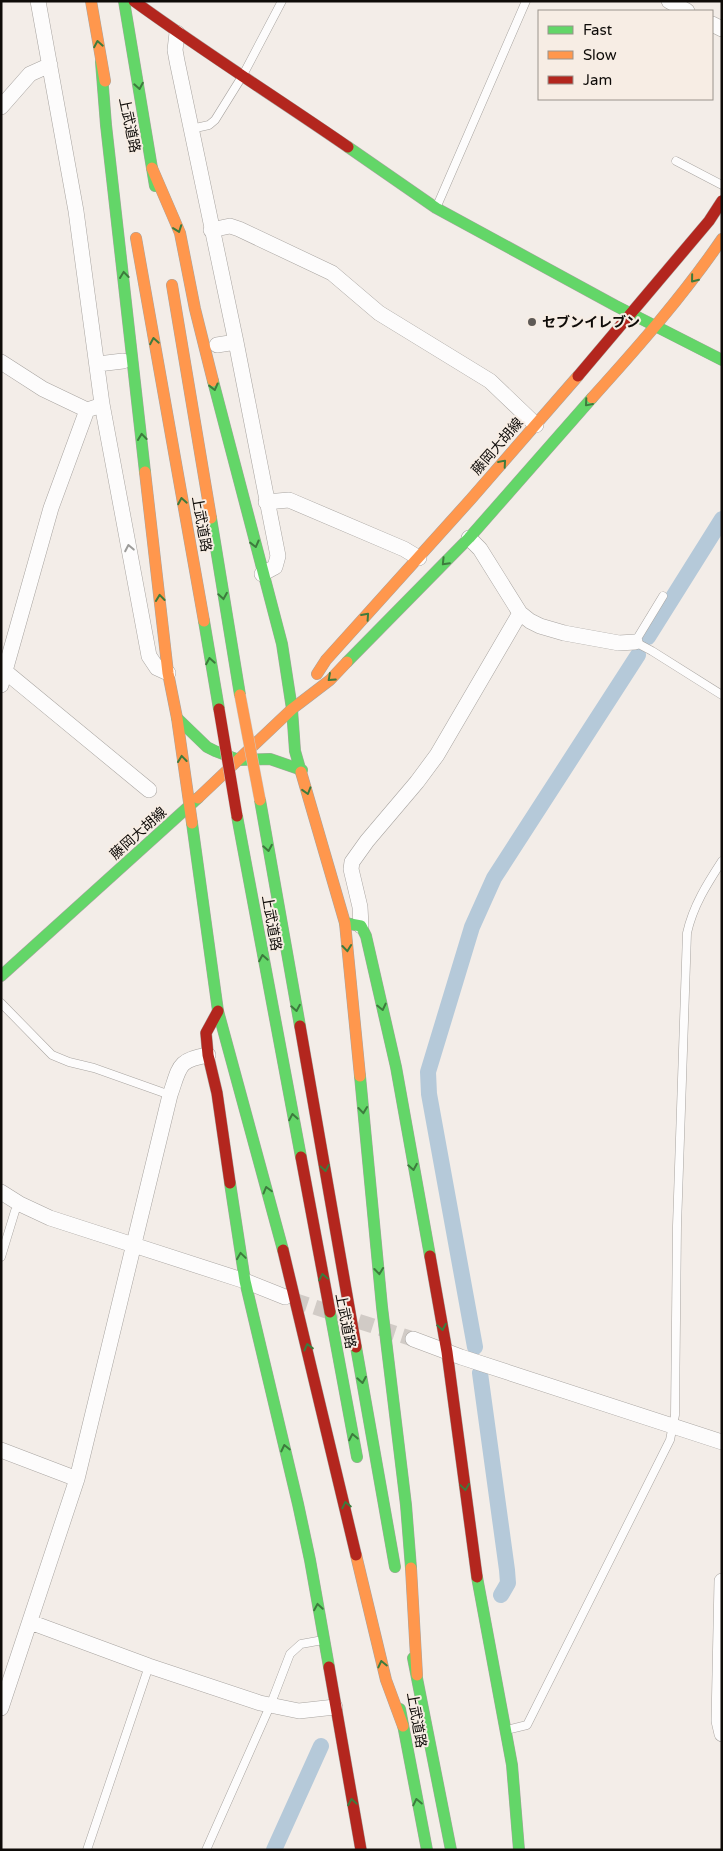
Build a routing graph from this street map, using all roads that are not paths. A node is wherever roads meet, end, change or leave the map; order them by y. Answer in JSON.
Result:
{"nodes":[{"id":1,"x":38,"y":1,"type":"edge"},
{"id":2,"x":91,"y":1,"type":"edge"},
{"id":3,"x":124,"y":1,"type":"edge"},
{"id":4,"x":134,"y":1,"type":"edge"},
{"id":5,"x":282,"y":1,"type":"edge"},
{"id":6,"x":526,"y":1,"type":"edge"},
{"id":7,"x":668,"y":1,"type":"edge"},
{"id":8,"x":154,"y":8,"type":"edge"},
{"id":9,"x":685,"y":10,"type":"edge"},
{"id":10,"x":177,"y":33,"type":"junction"},
{"id":11,"x":101,"y":62,"type":"junction"},
{"id":12,"x":50,"y":65,"type":"junction"},
{"id":13,"x":243,"y":75,"type":"junction"},
{"id":14,"x":1,"y":108,"type":"edge"},
{"id":15,"x":190,"y":128,"type":"junction"},
{"id":16,"x":121,"y":154,"type":"dead end"},
{"id":17,"x":676,"y":161,"type":"dead end"},
{"id":18,"x":152,"y":168,"type":"junction"},
{"id":19,"x":722,"y":185,"type":"edge"},
{"id":20,"x":722,"y":201,"type":"edge"},
{"id":21,"x":436,"y":208,"type":"junction"},
{"id":22,"x":161,"y":216,"type":"dead end"},
{"id":23,"x":134,"y":222,"type":"dead end"},
{"id":24,"x":211,"y":230,"type":"junction"},
{"id":25,"x":722,"y":239,"type":"edge"},
{"id":26,"x":170,"y":275,"type":"dead end"},
{"id":27,"x":632,"y":314,"type":"junction"},
{"id":28,"x":656,"y":326,"type":"junction"},
{"id":29,"x":236,"y":342,"type":"junction"},
{"id":30,"x":217,"y":345,"type":"dead end"},
{"id":31,"x":722,"y":360,"type":"edge"},
{"id":32,"x":123,"y":361,"type":"dead end"},
{"id":33,"x":1,"y":362,"type":"edge"},
{"id":34,"x":98,"y":364,"type":"junction"},
{"id":35,"x":102,"y":404,"type":"junction"},
{"id":36,"x":87,"y":410,"type":"junction"},
{"id":37,"x":536,"y":425,"type":"junction"},
{"id":38,"x":266,"y":502,"type":"junction"},
{"id":39,"x":469,"y":538,"type":"junction"},
{"id":40,"x":418,"y":558,"type":"junction"},
{"id":41,"x":262,"y":574,"type":"junction"},
{"id":42,"x":663,"y":596,"type":"dead end"},
{"id":43,"x":520,"y":613,"type":"junction"},
{"id":44,"x":635,"y":642,"type":"junction"},
{"id":45,"x":168,"y":673,"type":"junction"},
{"id":46,"x":3,"y":675,"type":"edge"},
{"id":47,"x":722,"y":695,"type":"edge"},
{"id":48,"x":292,"y":709,"type":"junction"},
{"id":49,"x":177,"y":718,"type":"junction"},
{"id":50,"x":239,"y":760,"type":"junction"},
{"id":51,"x":302,"y":770,"type":"junction"},
{"id":52,"x":149,"y":790,"type":"dead end"},
{"id":53,"x":189,"y":808,"type":"junction"},
{"id":54,"x":722,"y":861,"type":"edge"},
{"id":55,"x":345,"y":923,"type":"junction"},
{"id":56,"x":362,"y":926,"type":"junction"},
{"id":57,"x":1,"y":976,"type":"edge"},
{"id":58,"x":1,"y":1003,"type":"edge"},
{"id":59,"x":218,"y":1010,"type":"junction"},
{"id":60,"x":208,"y":1055,"type":"junction"},
{"id":61,"x":170,"y":1095,"type":"junction"},
{"id":62,"x":1,"y":1192,"type":"edge"},
{"id":63,"x":20,"y":1204,"type":"junction"},
{"id":64,"x":134,"y":1246,"type":"junction"},
{"id":65,"x":1,"y":1257,"type":"edge"},
{"id":66,"x":245,"y":1281,"type":"junction"},
{"id":67,"x":285,"y":1297,"type":"tunnel mouth"},
{"id":68,"x":413,"y":1339,"type":"tunnel mouth"},
{"id":69,"x":447,"y":1352,"type":"junction"},
{"id":70,"x":674,"y":1425,"type":"junction"},
{"id":71,"x":722,"y":1442,"type":"edge"},
{"id":72,"x":1,"y":1450,"type":"edge"},
{"id":73,"x":360,"y":1473,"type":"dead end"},
{"id":74,"x":77,"y":1478,"type":"junction"},
{"id":75,"x":397,"y":1576,"type":"dead end"},
{"id":76,"x":722,"y":1580,"type":"edge"},
{"id":77,"x":400,"y":1594,"type":"dead end"},
{"id":78,"x":30,"y":1622,"type":"junction"},
{"id":79,"x":388,"y":1638,"type":"dead end"},
{"id":80,"x":323,"y":1640,"type":"junction"},
{"id":81,"x":149,"y":1666,"type":"junction"},
{"id":82,"x":416,"y":1675,"type":"junction"},
{"id":83,"x":270,"y":1706,"type":"junction"},
{"id":84,"x":335,"y":1707,"type":"junction"},
{"id":85,"x":1,"y":1708,"type":"edge"},
{"id":86,"x":403,"y":1726,"type":"junction"},
{"id":87,"x":504,"y":1730,"type":"junction"},
{"id":88,"x":722,"y":1734,"type":"edge"},
{"id":89,"x":87,"y":1850,"type":"edge"},
{"id":90,"x":206,"y":1850,"type":"edge"},
{"id":91,"x":361,"y":1850,"type":"edge"},
{"id":92,"x":427,"y":1850,"type":"edge"},
{"id":93,"x":451,"y":1850,"type":"edge"},
{"id":94,"x":519,"y":1850,"type":"edge"}],
"edges":[{"from":1,"to":12,"type":"street"},
{"from":11,"to":2,"type":"main road","name":"上武道路","one_way":true},
{"from":3,"to":18,"type":"main road","name":"上武道路","one_way":true},
{"from":4,"to":8,"type":"main road"},
{"from":5,"to":13,"type":"lane"},
{"from":6,"to":21,"type":"lane"},
{"from":7,"to":9,"type":"street"},
{"from":8,"to":10,"type":"main road"},
{"from":10,"to":13,"type":"main road"},
{"from":10,"to":15,"type":"street"},
{"from":11,"to":16,"type":"main road","name":"上武道路"},
{"from":45,"to":11,"type":"main road","one_way":true},
{"from":12,"to":14,"type":"street"},
{"from":12,"to":34,"type":"street"},
{"from":13,"to":15,"type":"lane"},
{"from":13,"to":21,"type":"main road"},
{"from":15,"to":24,"type":"street"},
{"from":17,"to":19,"type":"lane"},
{"from":18,"to":22,"type":"main road","name":"上武道路"},
{"from":18,"to":41,"type":"main road","one_way":true},
{"from":20,"to":27,"type":"main road","name":"藤岡大胡線"},
{"from":21,"to":27,"type":"main road"},
{"from":73,"to":23,"type":"main road","name":"上武道路","one_way":true,"bridge":true},
{"from":24,"to":29,"type":"street"},
{"from":24,"to":37,"type":"street"},
{"from":25,"to":28,"type":"main road","name":"藤岡大胡線","one_way":true},
{"from":26,"to":75,"type":"main road","name":"上武道路","one_way":true,"bridge":true},
{"from":27,"to":28,"type":"main road"},
{"from":27,"to":37,"type":"main road","name":"藤岡大胡線"},
{"from":28,"to":31,"type":"main road"},
{"from":28,"to":39,"type":"main road","name":"藤岡大胡線","one_way":true},
{"from":29,"to":30,"type":"street"},
{"from":29,"to":38,"type":"street"},
{"from":32,"to":34,"type":"street"},
{"from":33,"to":36,"type":"street"},
{"from":34,"to":35,"type":"street"},
{"from":35,"to":36,"type":"street"},
{"from":45,"to":35,"type":"street","one_way":true},
{"from":36,"to":46,"type":"street"},
{"from":40,"to":37,"type":"main road","name":"藤岡大胡線","one_way":true},
{"from":38,"to":40,"type":"street"},
{"from":38,"to":41,"type":"street"},
{"from":39,"to":43,"type":"street"},
{"from":39,"to":48,"type":"main road","name":"藤岡大胡線","one_way":true},
{"from":48,"to":40,"type":"main road","name":"藤岡大胡線","one_way":true},
{"from":41,"to":48,"type":"main road"},
{"from":42,"to":44,"type":"lane"},
{"from":43,"to":44,"type":"street"},
{"from":43,"to":56,"type":"street"},
{"from":44,"to":47,"type":"lane"},
{"from":45,"to":49,"type":"main road"},
{"from":46,"to":52,"type":"street"},
{"from":48,"to":50,"type":"main road","name":"藤岡大胡線"},
{"from":48,"to":51,"type":"main road"},
{"from":49,"to":50,"type":"main road"},
{"from":53,"to":49,"type":"main road","one_way":true},
{"from":50,"to":51,"type":"main road"},
{"from":50,"to":53,"type":"main road","name":"藤岡大胡線"},
{"from":51,"to":55,"type":"main road","one_way":true},
{"from":53,"to":57,"type":"main road","name":"藤岡大胡線"},
{"from":53,"to":59,"type":"main road"},
{"from":54,"to":70,"type":"lane"},
{"from":55,"to":56,"type":"main road"},
{"from":55,"to":82,"type":"main road","one_way":true},
{"from":56,"to":69,"type":"main road","one_way":true},
{"from":58,"to":61,"type":"lane"},
{"from":59,"to":60,"type":"main road"},
{"from":86,"to":59,"type":"main road","one_way":true},
{"from":60,"to":61,"type":"street"},
{"from":66,"to":60,"type":"main road","one_way":true},
{"from":61,"to":64,"type":"street"},
{"from":62,"to":63,"type":"street"},
{"from":63,"to":64,"type":"street"},
{"from":63,"to":65,"type":"lane"},
{"from":64,"to":66,"type":"street"},
{"from":64,"to":74,"type":"street"},
{"from":66,"to":67,"type":"street"},
{"from":80,"to":66,"type":"main road","one_way":true},
{"from":68,"to":69,"type":"street"},
{"from":69,"to":70,"type":"street"},
{"from":69,"to":87,"type":"main road","one_way":true},
{"from":70,"to":71,"type":"street"},
{"from":70,"to":87,"type":"lane"},
{"from":72,"to":74,"type":"street"},
{"from":74,"to":78,"type":"street"},
{"from":76,"to":88,"type":"street"},
{"from":77,"to":82,"type":"main road","name":"上武道路"},
{"from":78,"to":81,"type":"street"},
{"from":78,"to":85,"type":"street"},
{"from":79,"to":86,"type":"main road","name":"上武道路"},
{"from":80,"to":83,"type":"lane"},
{"from":80,"to":84,"type":"main road"},
{"from":81,"to":83,"type":"street"},
{"from":81,"to":89,"type":"lane"},
{"from":82,"to":93,"type":"main road","name":"上武道路"},
{"from":83,"to":84,"type":"street"},
{"from":83,"to":90,"type":"lane"},
{"from":91,"to":84,"type":"main road","one_way":true},
{"from":92,"to":86,"type":"main road","name":"上武道路","one_way":true},
{"from":87,"to":94,"type":"main road"}]}
